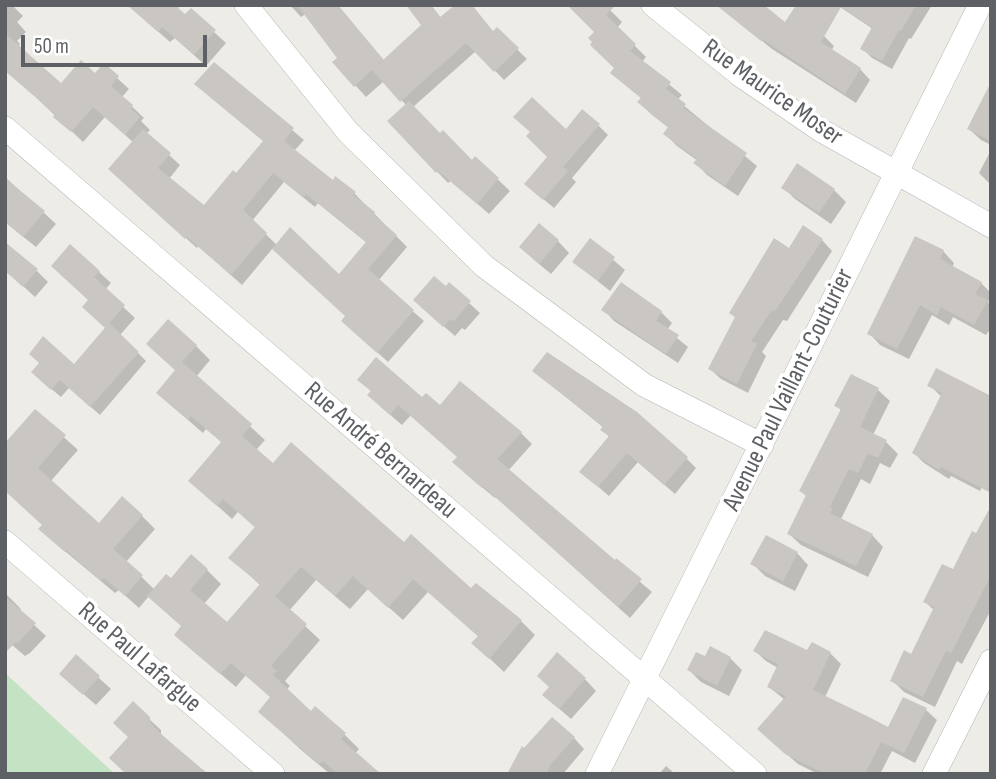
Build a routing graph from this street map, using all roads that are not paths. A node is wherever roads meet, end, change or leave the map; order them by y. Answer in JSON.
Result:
{"nodes":[{"id":1,"x":246,"y":5,"type":"edge"},
{"id":2,"x":653,"y":5,"type":"edge"},
{"id":3,"x":980,"y":5,"type":"edge"},
{"id":4,"x":5,"y":128,"type":"edge"},
{"id":5,"x":896,"y":173,"type":"junction"},
{"id":6,"x":991,"y":226,"type":"edge"},
{"id":7,"x":762,"y":444,"type":"junction"},
{"id":8,"x":5,"y":542,"type":"edge"},
{"id":9,"x":991,"y":661,"type":"edge"},
{"id":10,"x":644,"y":678,"type":"junction"},
{"id":11,"x":273,"y":774,"type":"edge"},
{"id":12,"x":597,"y":774,"type":"edge"},
{"id":13,"x":755,"y":774,"type":"edge"},
{"id":14,"x":934,"y":774,"type":"edge"}],
"edges":[{"from":1,"to":7,"type":"street"},
{"from":2,"to":5,"type":"street","name":"Rue Maurice Moser"},
{"from":3,"to":5,"type":"street","name":"Avenue Paul Vaillant-Couturier"},
{"from":4,"to":10,"type":"street","name":"Rue André Bernardeau"},
{"from":5,"to":6,"type":"street","name":"Rue Maurice Moser"},
{"from":5,"to":7,"type":"street","name":"Avenue Paul Vaillant-Couturier"},
{"from":7,"to":10,"type":"street","name":"Avenue Paul Vaillant-Couturier"},
{"from":8,"to":11,"type":"street","name":"Rue Paul Lafargue"},
{"from":9,"to":14,"type":"street"},
{"from":10,"to":12,"type":"street","name":"Avenue Paul Vaillant-Couturier"},
{"from":10,"to":13,"type":"street","name":"Rue André Bernardeau"}]}
